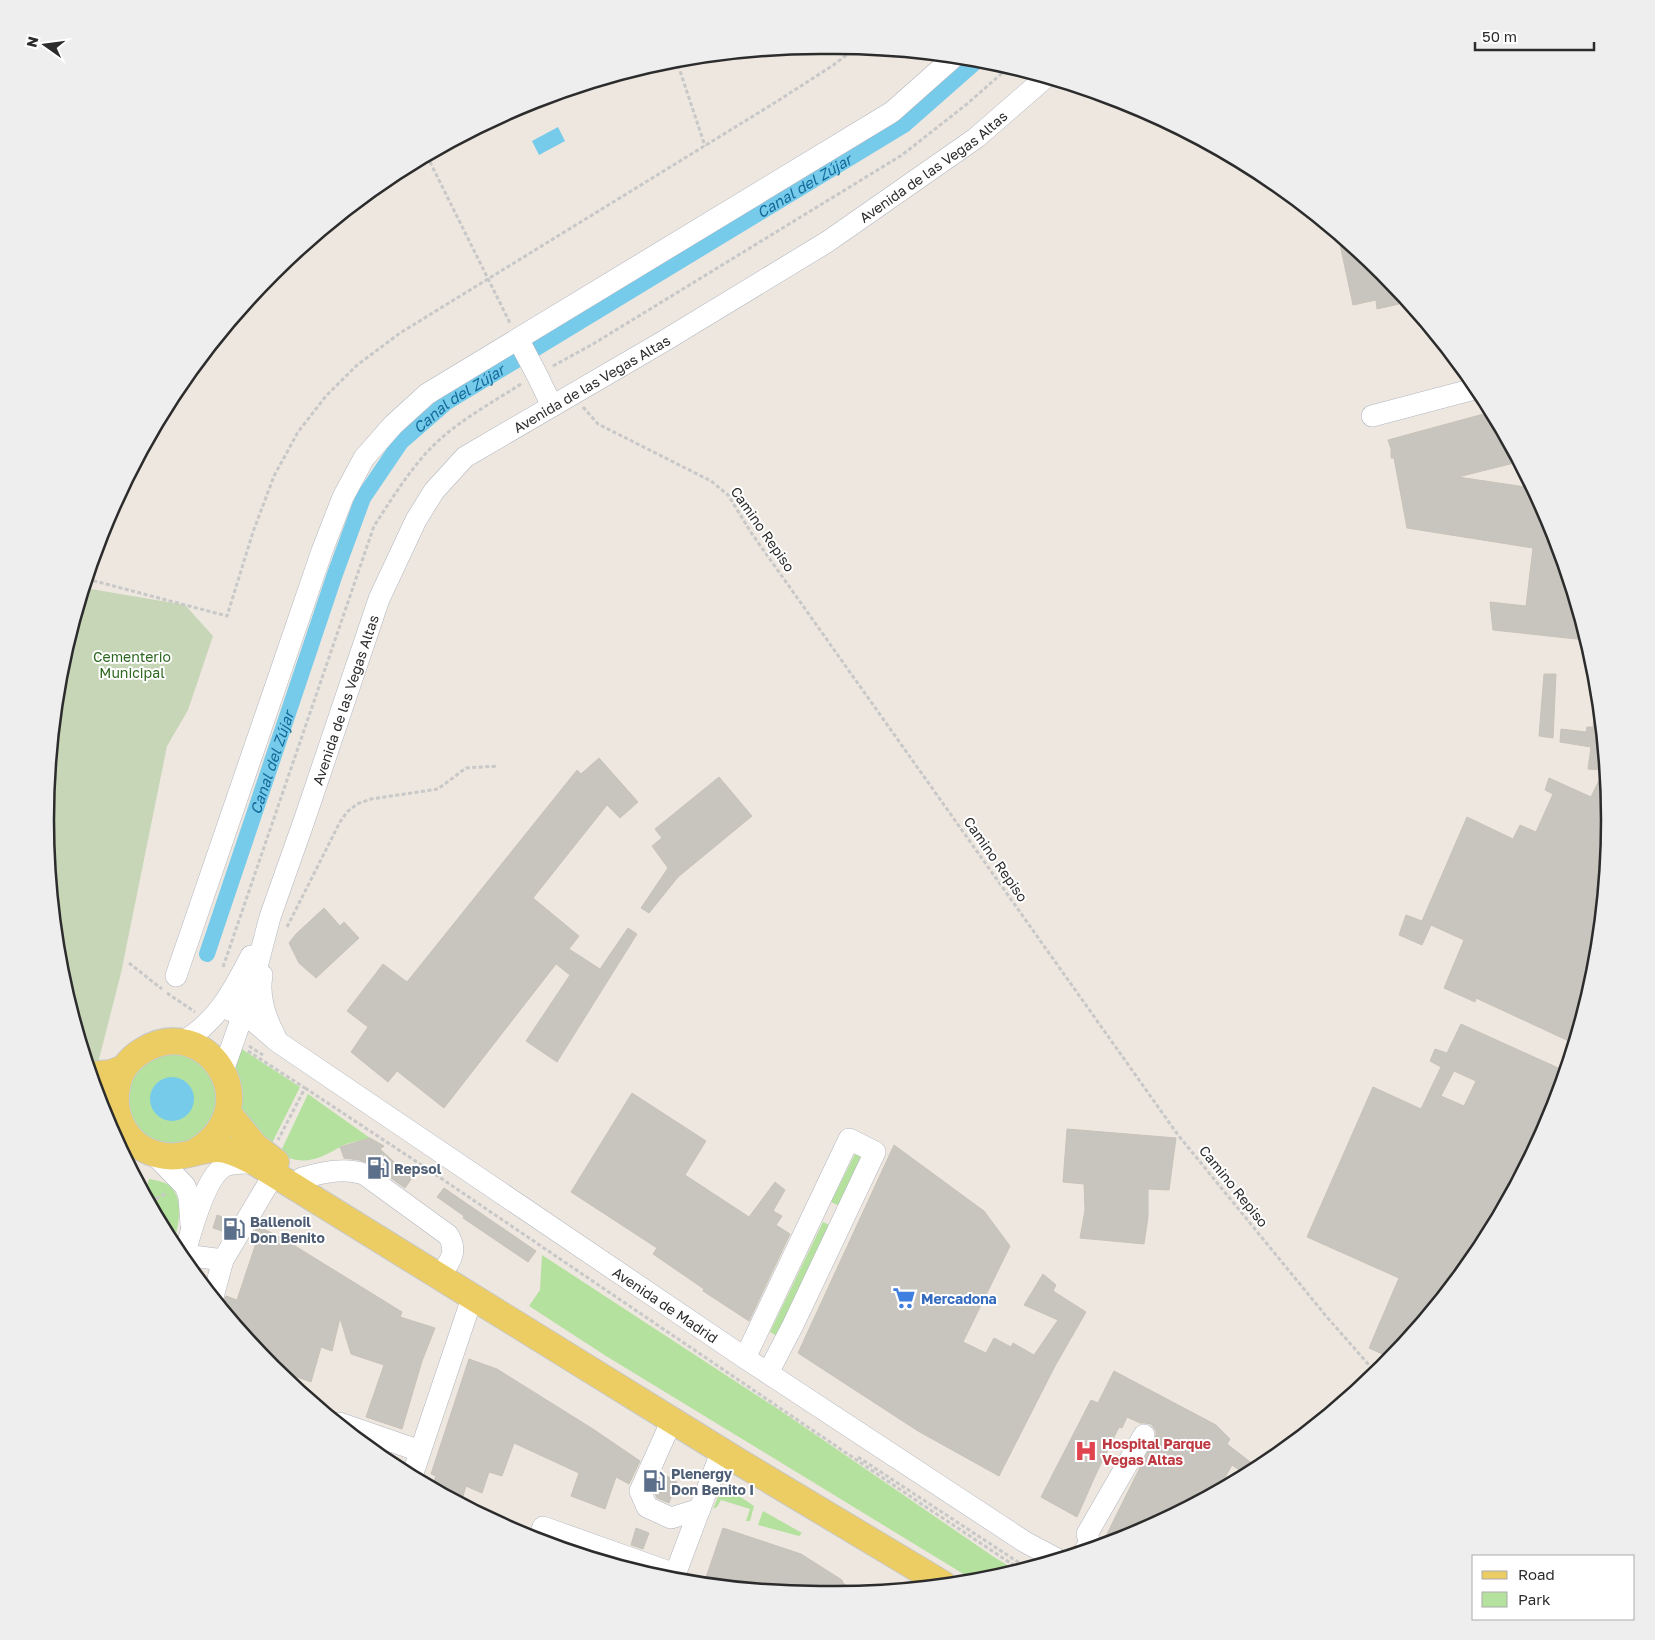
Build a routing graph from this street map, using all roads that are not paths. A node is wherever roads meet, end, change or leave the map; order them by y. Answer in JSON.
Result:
{"nodes":[{"id":1,"x":948,"y":62,"type":"edge"},
{"id":2,"x":1040,"y":82,"type":"edge"},
{"id":3,"x":518,"y":339,"type":"junction"},
{"id":4,"x":1469,"y":390,"type":"edge"},
{"id":5,"x":552,"y":406,"type":"junction"},
{"id":6,"x":1372,"y":416,"type":"dead end"},
{"id":7,"x":270,"y":917,"type":"junction"},
{"id":8,"x":176,"y":976,"type":"dead end"},
{"id":9,"x":222,"y":1007,"type":"junction"},
{"id":10,"x":238,"y":1030,"type":"junction"},
{"id":11,"x":182,"y":1042,"type":"junction"},
{"id":12,"x":278,"y":1042,"type":"junction"},
{"id":13,"x":124,"y":1068,"type":"junction"},
{"id":14,"x":222,"y":1071,"type":"junction"},
{"id":15,"x":97,"y":1074,"type":"edge"},
{"id":16,"x":111,"y":1110,"type":"edge"},
{"id":17,"x":228,"y":1113,"type":"junction"},
{"id":18,"x":115,"y":1119,"type":"edge"},
{"id":19,"x":139,"y":1150,"type":"edge"},
{"id":20,"x":198,"y":1150,"type":"junction"},
{"id":21,"x":266,"y":1165,"type":"junction"},
{"id":22,"x":302,"y":1178,"type":"junction"},
{"id":23,"x":817,"y":1208,"type":"junction"},
{"id":24,"x":842,"y":1220,"type":"junction"},
{"id":25,"x":192,"y":1228,"type":"junction"},
{"id":26,"x":186,"y":1250,"type":"edge"},
{"id":27,"x":192,"y":1258,"type":"edge"},
{"id":28,"x":224,"y":1260,"type":"junction"},
{"id":29,"x":442,"y":1272,"type":"junction"},
{"id":30,"x":215,"y":1290,"type":"edge"},
{"id":31,"x":472,"y":1298,"type":"junction"},
{"id":32,"x":745,"y":1358,"type":"junction"},
{"id":33,"x":768,"y":1373,"type":"junction"},
{"id":34,"x":672,"y":1420,"type":"junction"},
{"id":35,"x":354,"y":1428,"type":"edge"},
{"id":36,"x":1144,"y":1435,"type":"dead end"},
{"id":37,"x":722,"y":1450,"type":"junction"},
{"id":38,"x":420,"y":1451,"type":"junction"},
{"id":39,"x":414,"y":1470,"type":"edge"},
{"id":40,"x":700,"y":1509,"type":"junction"},
{"id":41,"x":540,"y":1533,"type":"edge"},
{"id":42,"x":1025,"y":1542,"type":"junction"},
{"id":43,"x":1090,"y":1543,"type":"edge"},
{"id":44,"x":1051,"y":1555,"type":"edge"},
{"id":45,"x":1038,"y":1558,"type":"edge"},
{"id":46,"x":623,"y":1560,"type":"edge"},
{"id":47,"x":676,"y":1573,"type":"edge"},
{"id":48,"x":940,"y":1579,"type":"edge"},
{"id":49,"x":941,"y":1579,"type":"edge"}],
"edges":[{"from":1,"to":3,"type":"street"},
{"from":2,"to":5,"type":"street","name":"Avenida de las Vegas Altas"},
{"from":3,"to":5,"type":"street"},
{"from":3,"to":8,"type":"street"},
{"from":4,"to":6,"type":"street"},
{"from":5,"to":7,"type":"street","name":"Avenida de las Vegas Altas"},
{"from":7,"to":9,"type":"street"},
{"from":7,"to":10,"type":"street"},
{"from":7,"to":12,"type":"street"},
{"from":9,"to":10,"type":"street"},
{"from":9,"to":11,"type":"street"},
{"from":10,"to":12,"type":"street"},
{"from":10,"to":14,"type":"street"},
{"from":11,"to":13,"type":"main road"},
{"from":11,"to":14,"type":"main road"},
{"from":12,"to":32,"type":"street","name":"Avenida de Madrid"},
{"from":13,"to":15,"type":"main road"},
{"from":13,"to":16,"type":"main road"},
{"from":14,"to":17,"type":"main road"},
{"from":17,"to":20,"type":"main road"},
{"from":17,"to":21,"type":"main road"},
{"from":18,"to":19,"type":"main road"},
{"from":19,"to":20,"type":"main road"},
{"from":19,"to":25,"type":"street"},
{"from":20,"to":21,"type":"main road"},
{"from":21,"to":22,"type":"main road"},
{"from":21,"to":25,"type":"street"},
{"from":21,"to":28,"type":"street"},
{"from":21,"to":29,"type":"main road"},
{"from":22,"to":29,"type":"main road"},
{"from":22,"to":29,"type":"street"},
{"from":23,"to":24,"type":"street"},
{"from":23,"to":24,"type":"street"},
{"from":23,"to":32,"type":"street"},
{"from":24,"to":33,"type":"street"},
{"from":25,"to":26,"type":"street"},
{"from":27,"to":28,"type":"street"},
{"from":28,"to":30,"type":"street"},
{"from":29,"to":31,"type":"main road"},
{"from":29,"to":49,"type":"main road"},
{"from":31,"to":34,"type":"main road"},
{"from":31,"to":38,"type":"street"},
{"from":32,"to":33,"type":"street","name":"Avenida de Madrid"},
{"from":33,"to":42,"type":"street","name":"Avenida de Madrid"},
{"from":34,"to":37,"type":"main road"},
{"from":34,"to":40,"type":"street"},
{"from":35,"to":38,"type":"street"},
{"from":36,"to":43,"type":"street"},
{"from":37,"to":40,"type":"street"},
{"from":37,"to":48,"type":"main road"},
{"from":38,"to":39,"type":"street"},
{"from":40,"to":47,"type":"street"},
{"from":41,"to":46,"type":"street"},
{"from":42,"to":44,"type":"street","name":"Avenida de Madrid"},
{"from":42,"to":45,"type":"street"}]}
